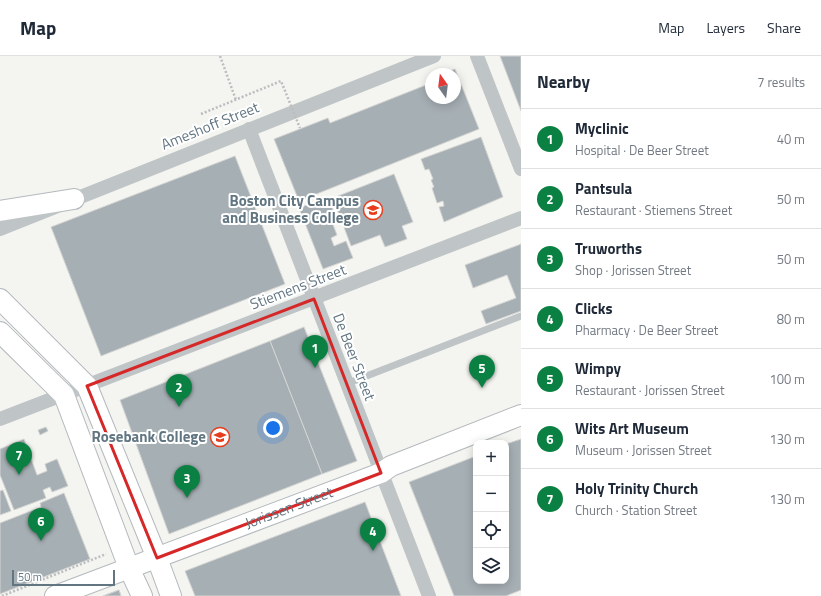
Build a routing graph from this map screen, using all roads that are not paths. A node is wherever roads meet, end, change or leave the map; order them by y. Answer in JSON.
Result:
{"nodes":[{"id":1,"x":434,"y":56,"type":"edge"},
{"id":2,"x":477,"y":56,"type":"edge"},
{"id":3,"x":249,"y":129,"type":"junction"},
{"id":4,"x":521,"y":168,"type":"edge"},
{"id":5,"x":74,"y":198,"type":"junction"},
{"id":6,"x":0,"y":211,"type":"edge"},
{"id":7,"x":521,"y":218,"type":"edge"},
{"id":8,"x":0,"y":229,"type":"edge"},
{"id":9,"x":0,"y":298,"type":"edge"},
{"id":10,"x":314,"y":299,"type":"junction"},
{"id":11,"x":521,"y":316,"type":"edge"},
{"id":12,"x":0,"y":332,"type":"edge"},
{"id":13,"x":346,"y":384,"type":"junction"},
{"id":14,"x":87,"y":386,"type":"junction"},
{"id":15,"x":64,"y":395,"type":"junction"},
{"id":16,"x":521,"y":415,"type":"edge"},
{"id":17,"x":0,"y":419,"type":"edge"},
{"id":18,"x":381,"y":473,"type":"junction"},
{"id":19,"x":157,"y":558,"type":"junction"},
{"id":20,"x":129,"y":568,"type":"junction"},
{"id":21,"x":54,"y":596,"type":"edge"},
{"id":22,"x":142,"y":596,"type":"edge"},
{"id":23,"x":171,"y":596,"type":"edge"},
{"id":24,"x":429,"y":596,"type":"edge"}],
"edges":[{"from":1,"to":3,"type":"street","name":"Ameshoff Street"},
{"from":2,"to":4,"type":"street"},
{"from":3,"to":5,"type":"street","name":"Ameshoff Street"},
{"from":3,"to":10,"type":"street","name":"De Beer Street"},
{"from":5,"to":6,"type":"main road"},
{"from":5,"to":8,"type":"street","name":"Ameshoff Street"},
{"from":7,"to":10,"type":"street","name":"Stiemens Street"},
{"from":9,"to":14,"type":"main road"},
{"from":10,"to":13,"type":"street","name":"De Beer Street"},
{"from":10,"to":14,"type":"street","name":"Stiemens Street"},
{"from":11,"to":13,"type":"lane"},
{"from":12,"to":15,"type":"main road"},
{"from":13,"to":18,"type":"street","name":"De Beer Street"},
{"from":14,"to":15,"type":"street","name":"Stiemens Street"},
{"from":14,"to":19,"type":"main road"},
{"from":15,"to":17,"type":"street","name":"Stiemens Street"},
{"from":15,"to":20,"type":"main road"},
{"from":16,"to":18,"type":"main road","name":"Jorissen Street"},
{"from":18,"to":19,"type":"main road","name":"Jorissen Street"},
{"from":18,"to":24,"type":"street","name":"De Beer Street"},
{"from":19,"to":20,"type":"main road","name":"Jorissen Street"},
{"from":19,"to":23,"type":"main road"},
{"from":20,"to":21,"type":"main road","name":"Jorissen Street"},
{"from":20,"to":22,"type":"main road"}]}
